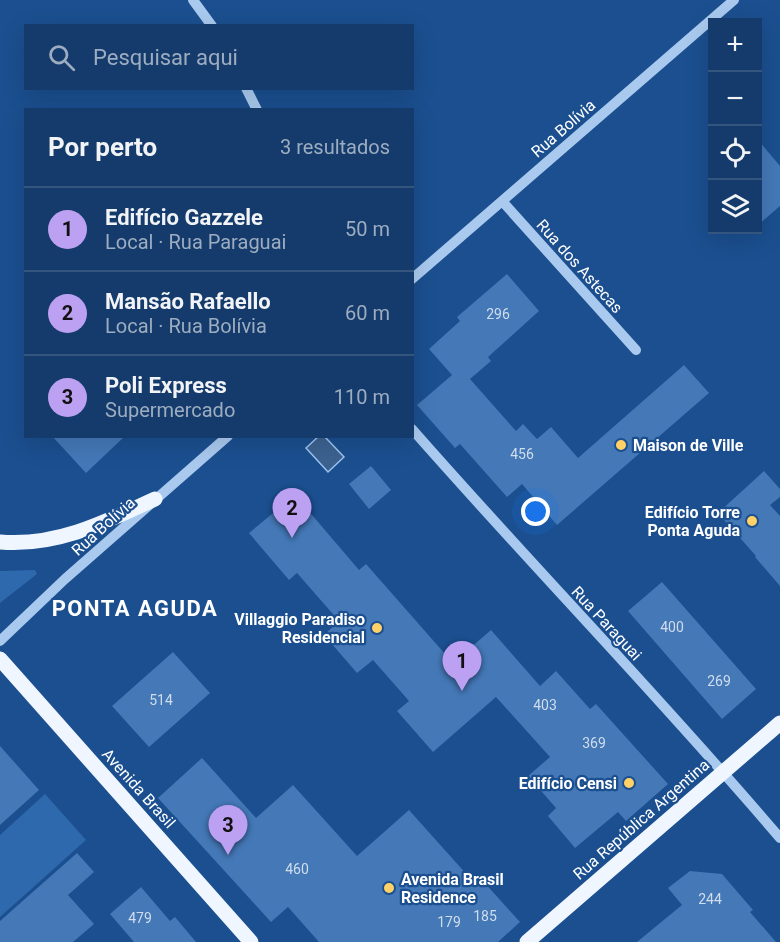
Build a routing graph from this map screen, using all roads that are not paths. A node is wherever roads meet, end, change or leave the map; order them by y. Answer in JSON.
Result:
{"nodes":[{"id":1,"x":193,"y":0,"type":"edge"},
{"id":2,"x":734,"y":0,"type":"edge"},
{"id":3,"x":211,"y":24,"type":"edge"},
{"id":4,"x":247,"y":90,"type":"edge"},
{"id":5,"x":255,"y":108,"type":"edge"},
{"id":6,"x":501,"y":201,"type":"junction"},
{"id":7,"x":414,"y":277,"type":"edge"},
{"id":8,"x":636,"y":350,"type":"dead end"},
{"id":9,"x":414,"y":431,"type":"edge"},
{"id":10,"x":226,"y":438,"type":"edge"},
{"id":11,"x":155,"y":499,"type":"junction"},
{"id":12,"x":0,"y":542,"type":"edge"},
{"id":13,"x":0,"y":641,"type":"edge"},
{"id":14,"x":0,"y":659,"type":"edge"},
{"id":15,"x":780,"y":723,"type":"edge"},
{"id":16,"x":724,"y":771,"type":"junction"},
{"id":17,"x":780,"y":838,"type":"edge"},
{"id":18,"x":251,"y":942,"type":"edge"},
{"id":19,"x":527,"y":942,"type":"edge"}],
"edges":[{"from":1,"to":3,"type":"street"},
{"from":2,"to":6,"type":"street","name":"Rua Bolívia"},
{"from":4,"to":5,"type":"street"},
{"from":6,"to":7,"type":"street","name":"Rua Bolívia"},
{"from":6,"to":8,"type":"street","name":"Rua dos Astecas"},
{"from":9,"to":16,"type":"street","name":"Rua Paraguai"},
{"from":10,"to":11,"type":"street","name":"Rua Bolívia"},
{"from":11,"to":12,"type":"main road"},
{"from":11,"to":13,"type":"street","name":"Rua Bolívia"},
{"from":14,"to":18,"type":"main road","name":"Avenida Brasil"},
{"from":15,"to":16,"type":"main road","name":"Rua República Argentina"},
{"from":16,"to":17,"type":"street","name":"Rua Paraguai"},
{"from":16,"to":19,"type":"main road","name":"Rua República Argentina"}]}
